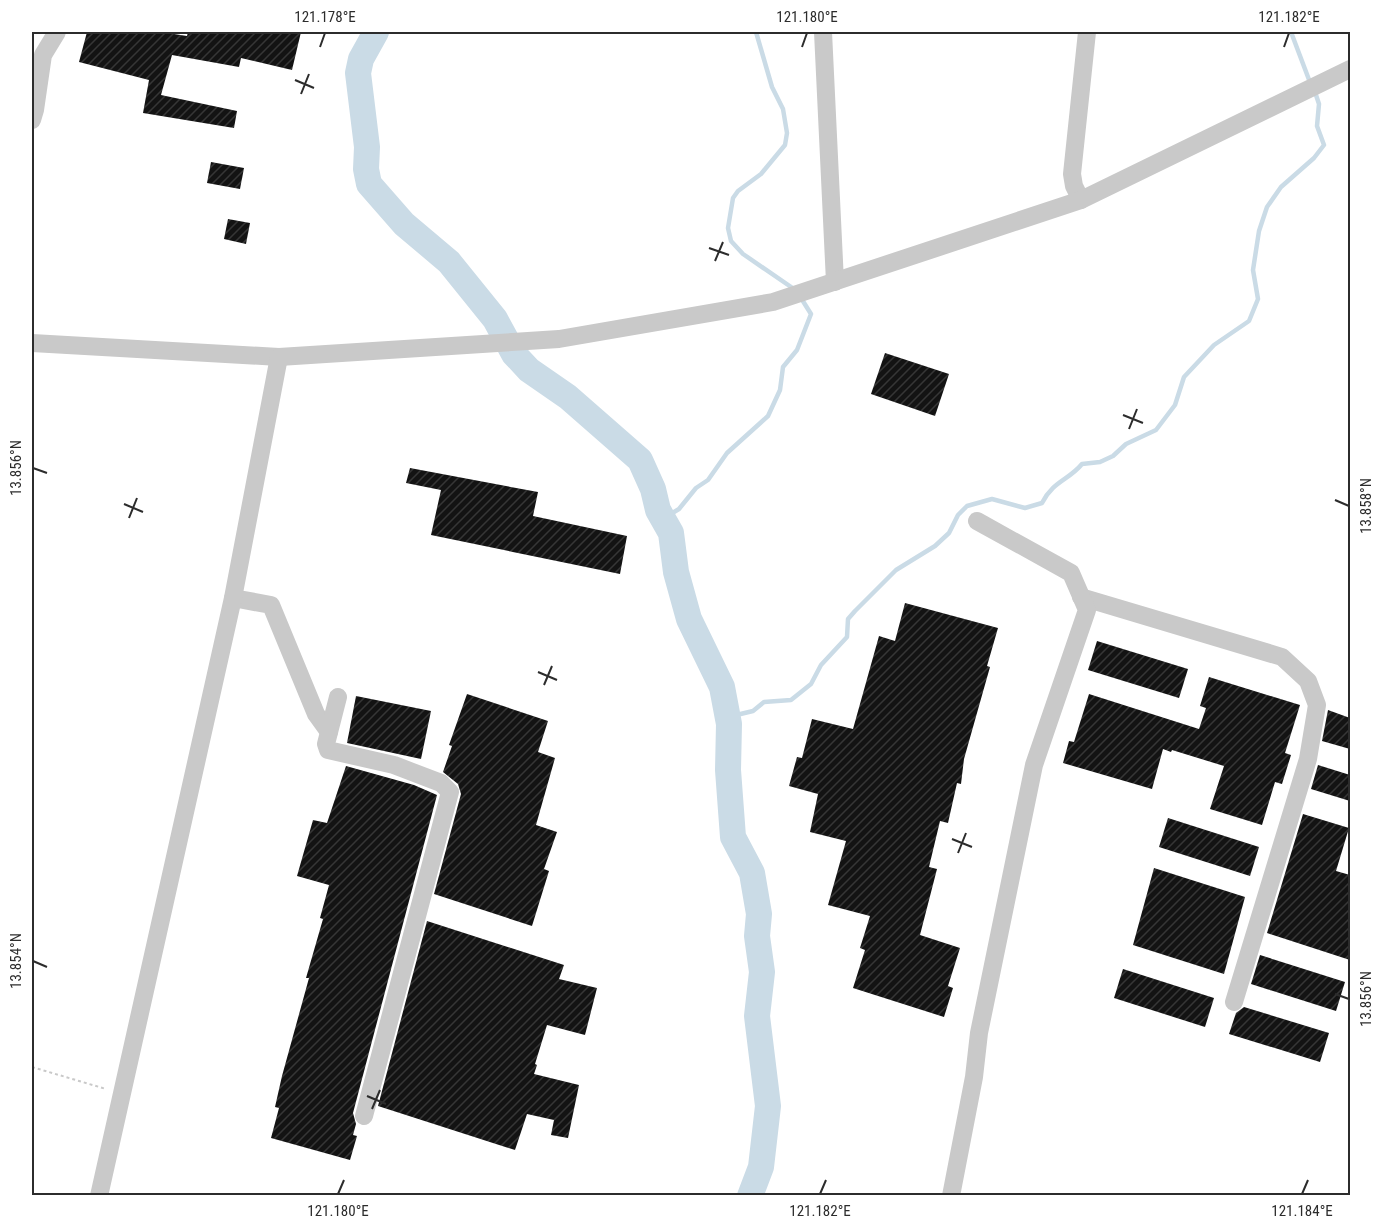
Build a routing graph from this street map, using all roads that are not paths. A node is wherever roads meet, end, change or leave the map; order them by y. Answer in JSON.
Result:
{"nodes":[{"id":1,"x":57,"y":32,"type":"edge"},
{"id":2,"x":823,"y":32,"type":"edge"},
{"id":3,"x":1087,"y":32,"type":"edge"},
{"id":4,"x":1350,"y":69,"type":"edge"},
{"id":5,"x":32,"y":120,"type":"edge"},
{"id":6,"x":1081,"y":200,"type":"junction"},
{"id":7,"x":835,"y":282,"type":"junction"},
{"id":8,"x":32,"y":343,"type":"edge"},
{"id":9,"x":279,"y":357,"type":"junction"},
{"id":10,"x":977,"y":521,"type":"dead end"},
{"id":11,"x":1081,"y":597,"type":"junction"},
{"id":12,"x":233,"y":598,"type":"junction"},
{"id":13,"x":338,"y":697,"type":"dead end"},
{"id":14,"x":329,"y":732,"type":"junction"},
{"id":15,"x":1234,"y":1002,"type":"dead end"},
{"id":16,"x":364,"y":1116,"type":"dead end"},
{"id":17,"x":99,"y":1196,"type":"edge"},
{"id":18,"x":951,"y":1196,"type":"edge"}],
"edges":[{"from":1,"to":5,"type":"street"},
{"from":2,"to":7,"type":"street"},
{"from":3,"to":6,"type":"street"},
{"from":4,"to":6,"type":"street"},
{"from":6,"to":7,"type":"street"},
{"from":7,"to":9,"type":"street"},
{"from":8,"to":9,"type":"street"},
{"from":9,"to":12,"type":"street"},
{"from":10,"to":11,"type":"street"},
{"from":11,"to":15,"type":"street"},
{"from":11,"to":18,"type":"street"},
{"from":12,"to":14,"type":"street"},
{"from":12,"to":17,"type":"street"},
{"from":13,"to":14,"type":"street"},
{"from":14,"to":16,"type":"street"}]}
